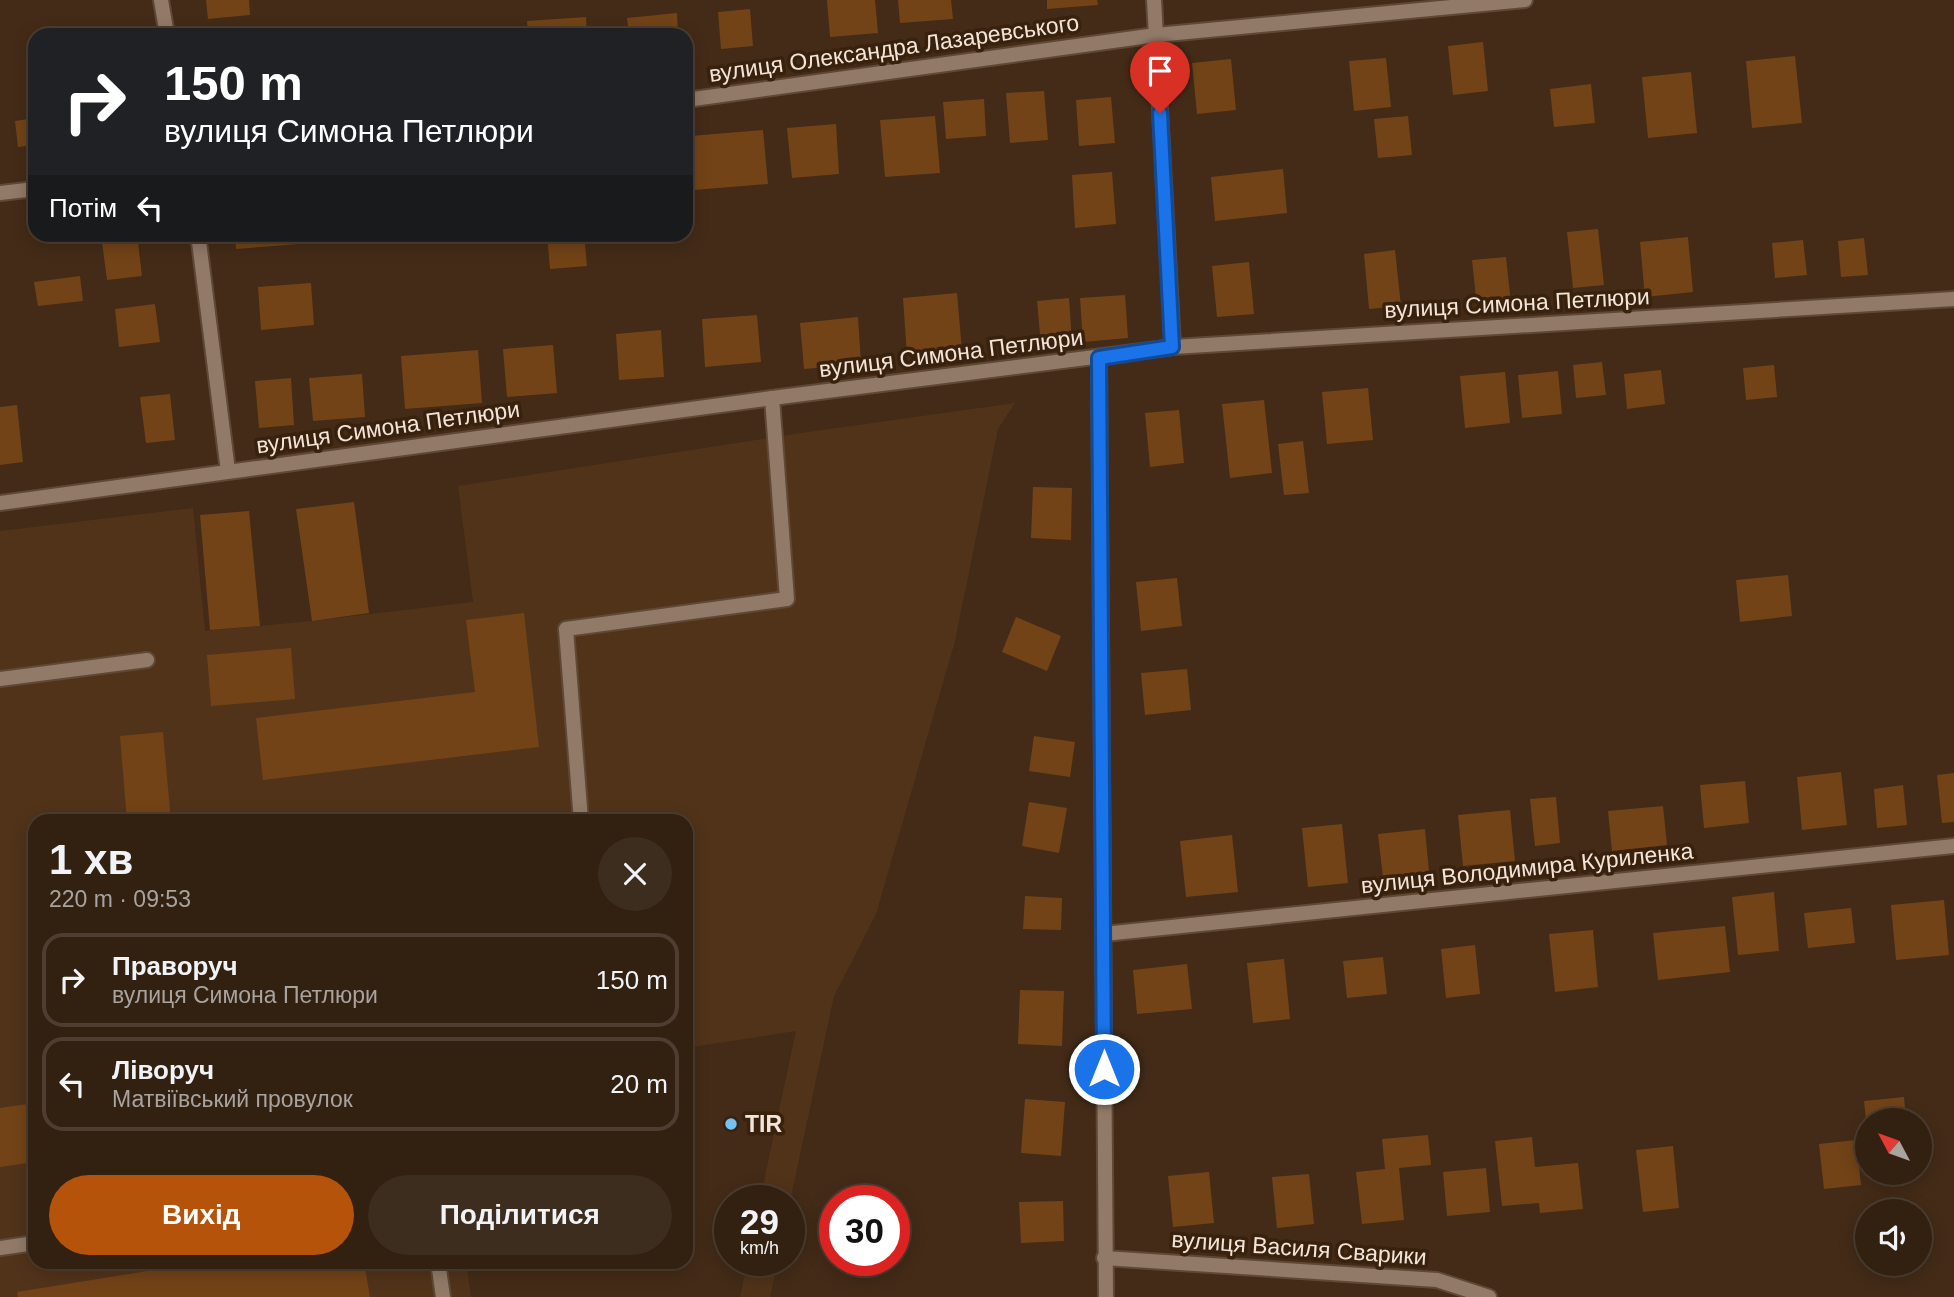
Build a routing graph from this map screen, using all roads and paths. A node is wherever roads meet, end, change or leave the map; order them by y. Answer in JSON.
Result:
{"nodes":[{"id":1,"x":161,"y":0,"type":"edge"},
{"id":2,"x":1154,"y":0,"type":"edge"},
{"id":3,"x":1525,"y":0,"type":"edge"},
{"id":4,"x":166,"y":28,"type":"edge"},
{"id":5,"x":1156,"y":35,"type":"junction"},
{"id":6,"x":693,"y":99,"type":"edge"},
{"id":7,"x":28,"y":190,"type":"edge"},
{"id":8,"x":0,"y":194,"type":"edge"},
{"id":9,"x":199,"y":242,"type":"edge"},
{"id":10,"x":1954,"y":299,"type":"edge"},
{"id":11,"x":1172,"y":347,"type":"junction"},
{"id":12,"x":1099,"y":358,"type":"junction"},
{"id":13,"x":772,"y":398,"type":"junction"},
{"id":14,"x":228,"y":471,"type":"junction"},
{"id":15,"x":0,"y":503,"type":"edge"},
{"id":16,"x":148,"y":660,"type":"dead end"},
{"id":17,"x":0,"y":679,"type":"edge"},
{"id":18,"x":580,"y":814,"type":"edge"},
{"id":19,"x":1954,"y":846,"type":"edge"},
{"id":20,"x":1104,"y":934,"type":"junction"},
{"id":21,"x":28,"y":1244,"type":"edge"},
{"id":22,"x":0,"y":1248,"type":"edge"},
{"id":23,"x":1104,"y":1258,"type":"junction"},
{"id":24,"x":439,"y":1269,"type":"edge"},
{"id":25,"x":443,"y":1297,"type":"edge"},
{"id":26,"x":1105,"y":1297,"type":"edge"},
{"id":27,"x":1489,"y":1297,"type":"edge"}],
"edges":[{"from":1,"to":4,"type":"street"},
{"from":2,"to":5,"type":"street"},
{"from":3,"to":5,"type":"street","name":"вулиця Олександра Лазаревського"},
{"from":5,"to":6,"type":"street","name":"вулиця Олександра Лазаревського"},
{"from":5,"to":11,"type":"street"},
{"from":7,"to":8,"type":"street"},
{"from":9,"to":14,"type":"street"},
{"from":10,"to":11,"type":"street","name":"вулиця Симона Петлюри"},
{"from":11,"to":12,"type":"street","name":"вулиця Симона Петлюри"},
{"from":12,"to":13,"type":"street","name":"вулиця Симона Петлюри"},
{"from":12,"to":20,"type":"street"},
{"from":13,"to":14,"type":"street","name":"вулиця Симона Петлюри"},
{"from":13,"to":18,"type":"street"},
{"from":14,"to":15,"type":"street","name":"вулиця Симона Петлюри"},
{"from":16,"to":17,"type":"street"},
{"from":19,"to":20,"type":"street","name":"вулиця Володимира Куриленка"},
{"from":20,"to":23,"type":"street"},
{"from":21,"to":22,"type":"street"},
{"from":23,"to":26,"type":"street"},
{"from":23,"to":27,"type":"street","name":"вулиця Василя Сварики"},
{"from":24,"to":25,"type":"street"}]}
